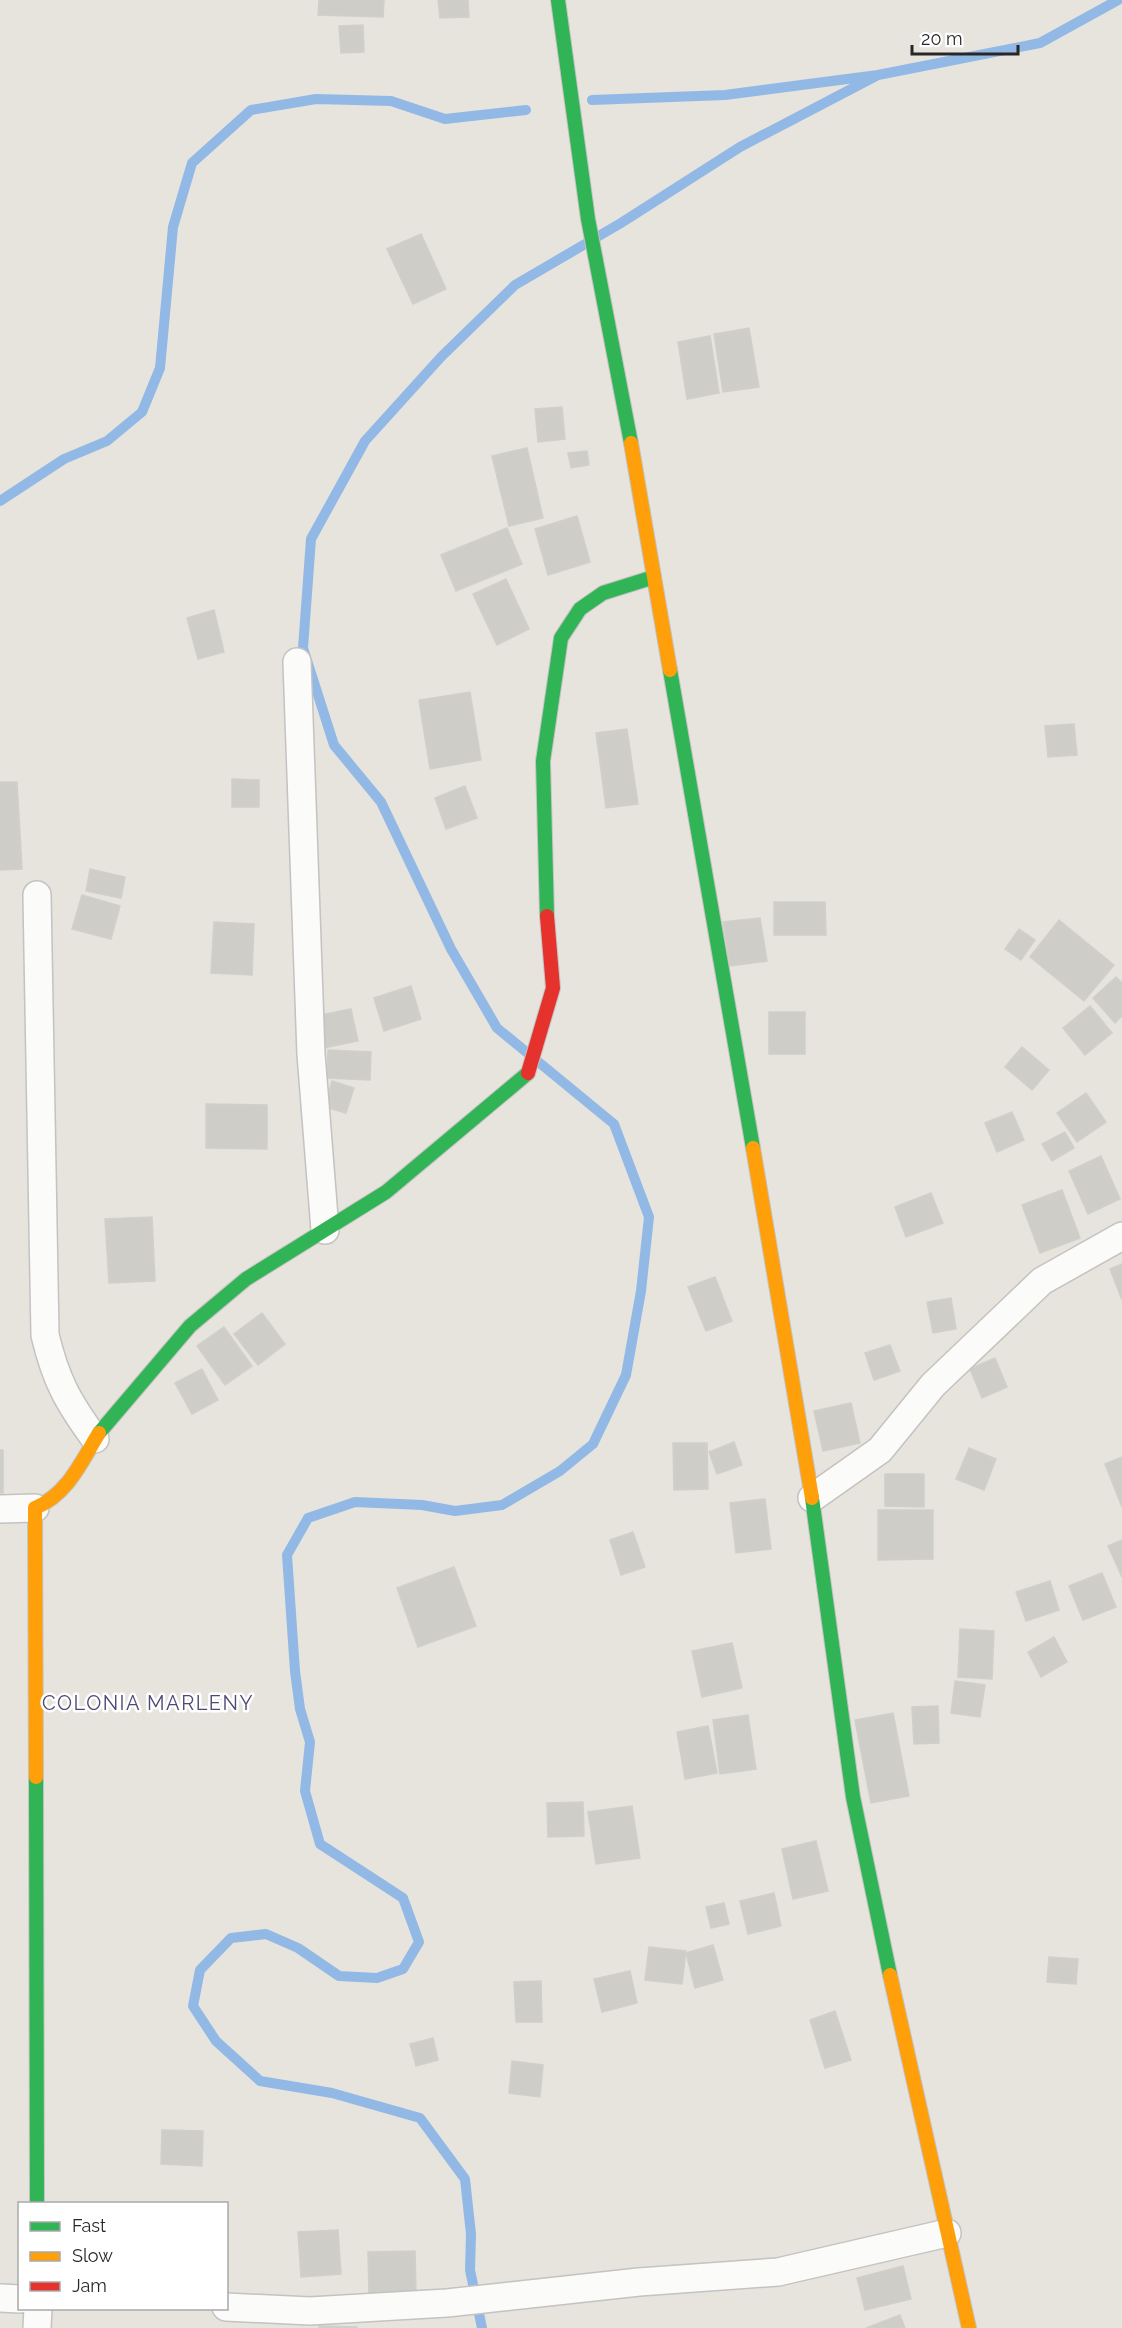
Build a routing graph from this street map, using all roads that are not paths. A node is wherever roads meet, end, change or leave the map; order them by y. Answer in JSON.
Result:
{"nodes":[{"id":1,"x":558,"y":0,"type":"edge"},
{"id":2,"x":654,"y":577,"type":"junction"},
{"id":3,"x":297,"y":662,"type":"dead end"},
{"id":4,"x":37,"y":896,"type":"dead end"},
{"id":5,"x":325,"y":1230,"type":"junction"},
{"id":6,"x":1122,"y":1236,"type":"edge"},
{"id":7,"x":95,"y":1439,"type":"junction"},
{"id":8,"x":812,"y":1498,"type":"junction"},
{"id":9,"x":35,"y":1508,"type":"junction"},
{"id":10,"x":0,"y":1509,"type":"edge"},
{"id":11,"x":37,"y":2202,"type":"edge"},
{"id":12,"x":947,"y":2233,"type":"junction"},
{"id":13,"x":0,"y":2298,"type":"edge"},
{"id":14,"x":18,"y":2299,"type":"edge"},
{"id":15,"x":228,"y":2307,"type":"edge"},
{"id":16,"x":38,"y":2310,"type":"edge"},
{"id":17,"x":310,"y":2319,"type":"edge"},
{"id":18,"x":37,"y":2328,"type":"edge"},
{"id":19,"x":969,"y":2328,"type":"edge"}],
"edges":[{"from":1,"to":2,"type":"street"},
{"from":2,"to":5,"type":"street"},
{"from":2,"to":8,"type":"street"},
{"from":3,"to":5,"type":"street"},
{"from":4,"to":7,"type":"street"},
{"from":5,"to":7,"type":"street"},
{"from":6,"to":8,"type":"street"},
{"from":7,"to":9,"type":"street"},
{"from":8,"to":12,"type":"street"},
{"from":9,"to":10,"type":"street"},
{"from":9,"to":11,"type":"street"},
{"from":12,"to":17,"type":"street"},
{"from":12,"to":19,"type":"street"},
{"from":13,"to":14,"type":"street"},
{"from":15,"to":17,"type":"street"},
{"from":16,"to":18,"type":"street"}]}
